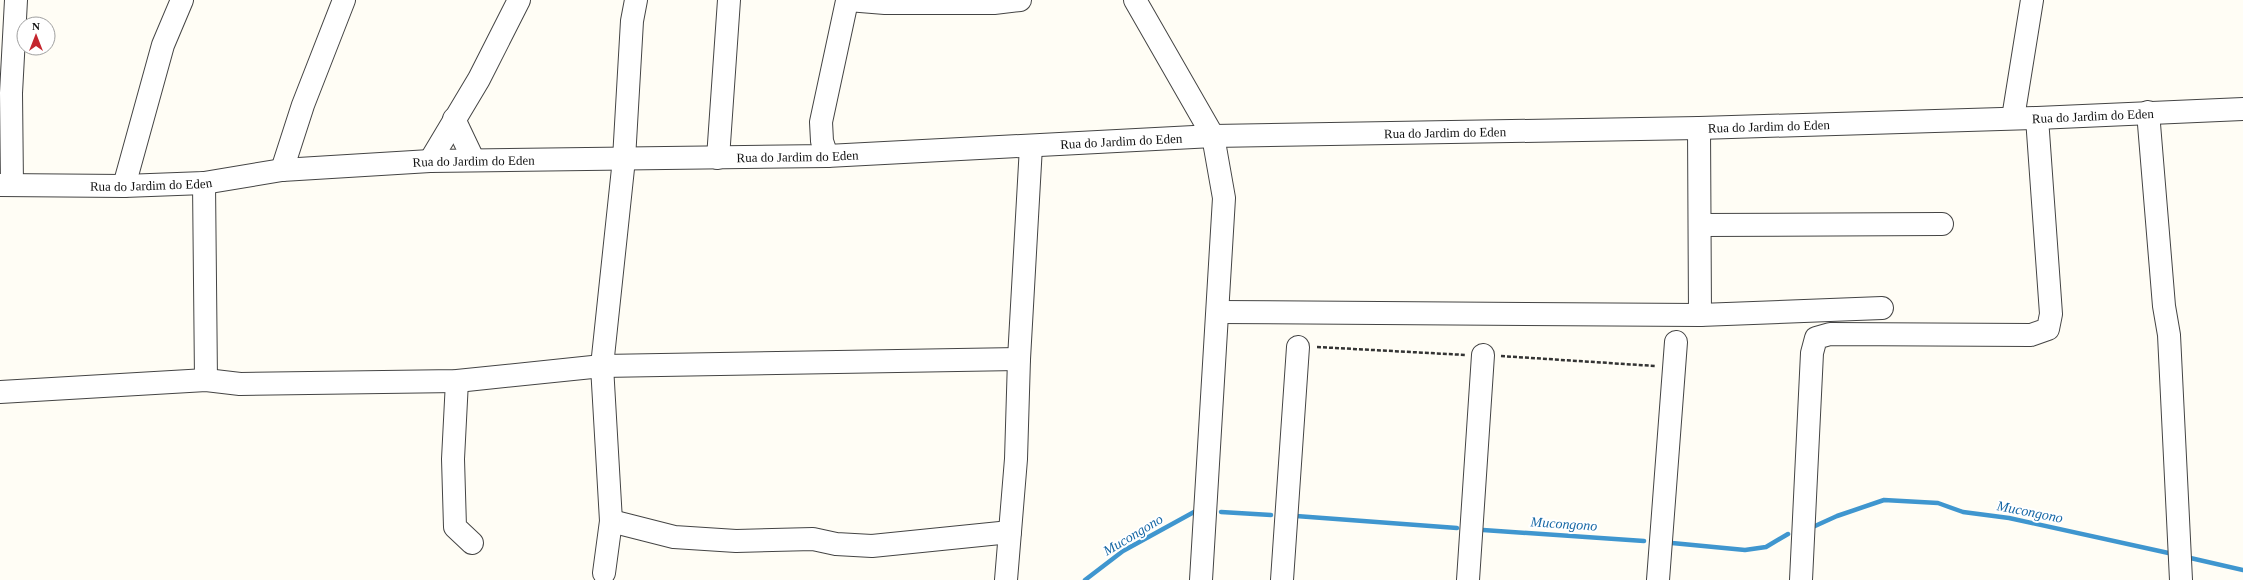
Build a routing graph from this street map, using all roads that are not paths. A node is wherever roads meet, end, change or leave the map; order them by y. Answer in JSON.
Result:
{"nodes":[{"id":1,"x":16,"y":0,"type":"edge"},
{"id":2,"x":182,"y":0,"type":"edge"},
{"id":3,"x":344,"y":0,"type":"edge"},
{"id":4,"x":519,"y":0,"type":"edge"},
{"id":5,"x":636,"y":0,"type":"edge"},
{"id":6,"x":729,"y":0,"type":"edge"},
{"id":7,"x":848,"y":0,"type":"edge"},
{"id":8,"x":1020,"y":0,"type":"edge"},
{"id":9,"x":1135,"y":0,"type":"edge"},
{"id":10,"x":2032,"y":0,"type":"edge"},
{"id":11,"x":2243,"y":109,"type":"edge"},
{"id":12,"x":2148,"y":112,"type":"junction"},
{"id":13,"x":2013,"y":118,"type":"junction"},
{"id":14,"x":2037,"y":118,"type":"junction"},
{"id":15,"x":454,"y":119,"type":"junction"},
{"id":16,"x":1699,"y":128,"type":"junction"},
{"id":17,"x":1213,"y":136,"type":"junction"},
{"id":18,"x":1031,"y":146,"type":"junction"},
{"id":19,"x":827,"y":156,"type":"junction"},
{"id":20,"x":718,"y":158,"type":"junction"},
{"id":21,"x":473,"y":159,"type":"junction"},
{"id":22,"x":624,"y":159,"type":"junction"},
{"id":23,"x":430,"y":161,"type":"junction"},
{"id":24,"x":282,"y":170,"type":"junction"},
{"id":25,"x":204,"y":183,"type":"junction"},
{"id":26,"x":6,"y":185,"type":"edge"},
{"id":27,"x":124,"y":186,"type":"junction"},
{"id":28,"x":1942,"y":224,"type":"dead end"},
{"id":29,"x":1700,"y":225,"type":"junction"},
{"id":30,"x":1882,"y":308,"type":"dead end"},
{"id":31,"x":1218,"y":312,"type":"junction"},
{"id":32,"x":1700,"y":315,"type":"junction"},
{"id":33,"x":1676,"y":342,"type":"dead end"},
{"id":34,"x":1298,"y":346,"type":"dead end"},
{"id":35,"x":1483,"y":355,"type":"dead end"},
{"id":36,"x":1018,"y":359,"type":"junction"},
{"id":37,"x":602,"y":366,"type":"junction"},
{"id":38,"x":206,"y":380,"type":"junction"},
{"id":39,"x":457,"y":381,"type":"junction"},
{"id":40,"x":0,"y":392,"type":"edge"},
{"id":41,"x":611,"y":521,"type":"junction"},
{"id":42,"x":1010,"y":532,"type":"junction"},
{"id":43,"x":472,"y":543,"type":"dead end"},
{"id":44,"x":604,"y":573,"type":"dead end"},
{"id":45,"x":1006,"y":580,"type":"edge"},
{"id":46,"x":1201,"y":580,"type":"edge"},
{"id":47,"x":1282,"y":580,"type":"edge"},
{"id":48,"x":1468,"y":580,"type":"edge"},
{"id":49,"x":1658,"y":580,"type":"edge"},
{"id":50,"x":1801,"y":580,"type":"edge"},
{"id":51,"x":2181,"y":580,"type":"edge"}],
"edges":[{"from":1,"to":26,"type":"street"},
{"from":2,"to":27,"type":"street"},
{"from":3,"to":24,"type":"street"},
{"from":4,"to":15,"type":"street"},
{"from":5,"to":22,"type":"street"},
{"from":6,"to":20,"type":"street"},
{"from":7,"to":8,"type":"street"},
{"from":7,"to":19,"type":"street"},
{"from":9,"to":17,"type":"street"},
{"from":10,"to":13,"type":"street"},
{"from":11,"to":12,"type":"street","name":"Rua do Jardim do Eden"},
{"from":12,"to":14,"type":"street","name":"Rua do Jardim do Eden"},
{"from":12,"to":51,"type":"street"},
{"from":13,"to":14,"type":"street","name":"Rua do Jardim do Eden"},
{"from":13,"to":16,"type":"street","name":"Rua do Jardim do Eden"},
{"from":14,"to":50,"type":"street"},
{"from":15,"to":21,"type":"street"},
{"from":15,"to":23,"type":"street"},
{"from":16,"to":17,"type":"street","name":"Rua do Jardim do Eden"},
{"from":16,"to":29,"type":"street"},
{"from":17,"to":18,"type":"street","name":"Rua do Jardim do Eden"},
{"from":17,"to":31,"type":"street"},
{"from":18,"to":19,"type":"street","name":"Rua do Jardim do Eden"},
{"from":18,"to":36,"type":"street"},
{"from":19,"to":20,"type":"street","name":"Rua do Jardim do Eden"},
{"from":20,"to":22,"type":"street","name":"Rua do Jardim do Eden"},
{"from":21,"to":22,"type":"street","name":"Rua do Jardim do Eden"},
{"from":21,"to":23,"type":"street","name":"Rua do Jardim do Eden"},
{"from":22,"to":37,"type":"street"},
{"from":23,"to":24,"type":"street","name":"Rua do Jardim do Eden"},
{"from":24,"to":25,"type":"street","name":"Rua do Jardim do Eden"},
{"from":25,"to":27,"type":"street","name":"Rua do Jardim do Eden"},
{"from":25,"to":38,"type":"street"},
{"from":26,"to":27,"type":"street","name":"Rua do Jardim do Eden"},
{"from":28,"to":29,"type":"street"},
{"from":29,"to":32,"type":"street"},
{"from":30,"to":32,"type":"street"},
{"from":31,"to":32,"type":"street"},
{"from":31,"to":46,"type":"street"},
{"from":33,"to":49,"type":"street"},
{"from":34,"to":47,"type":"street"},
{"from":35,"to":48,"type":"street"},
{"from":36,"to":37,"type":"street"},
{"from":36,"to":42,"type":"street"},
{"from":37,"to":39,"type":"street"},
{"from":37,"to":41,"type":"street"},
{"from":38,"to":39,"type":"street"},
{"from":38,"to":40,"type":"street"},
{"from":39,"to":43,"type":"street"},
{"from":41,"to":42,"type":"street"},
{"from":41,"to":44,"type":"street"},
{"from":42,"to":45,"type":"street"}]}
